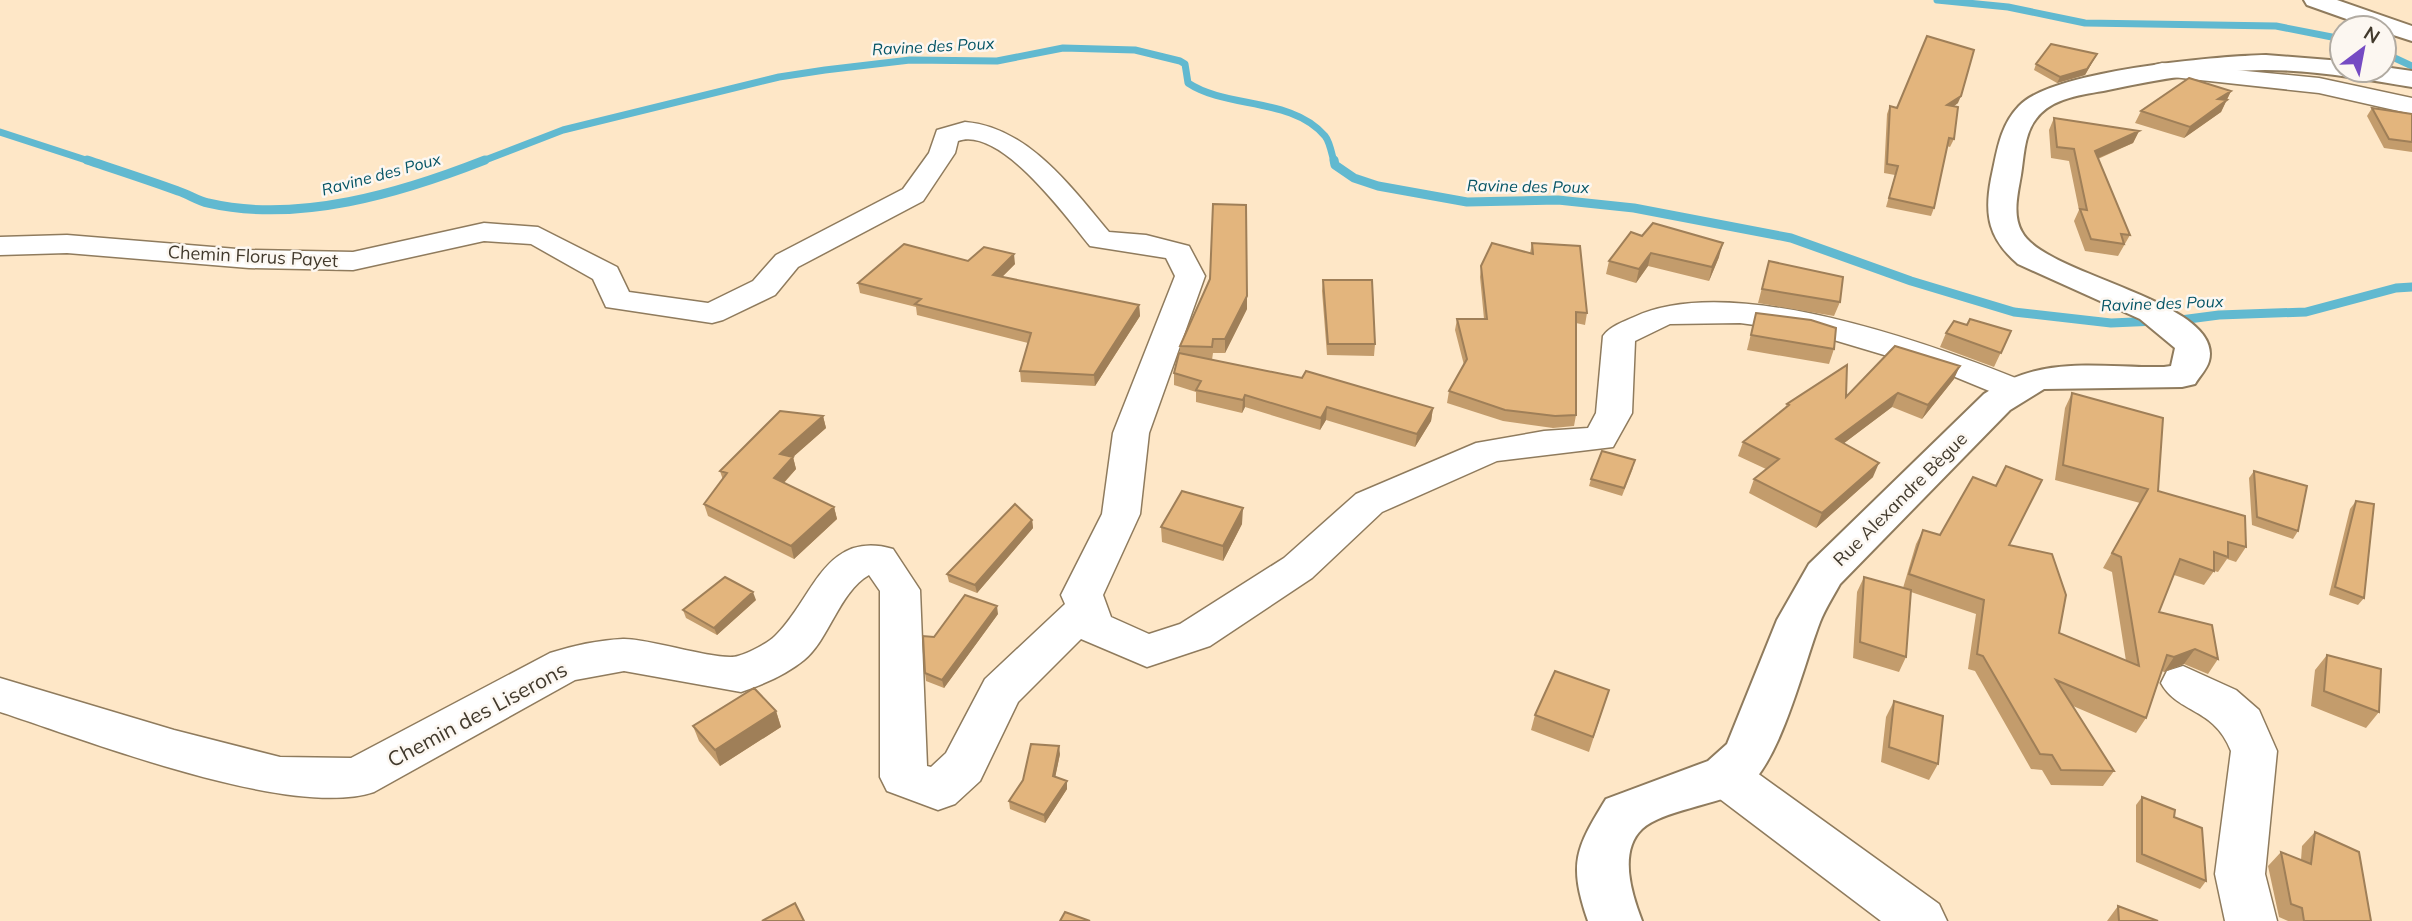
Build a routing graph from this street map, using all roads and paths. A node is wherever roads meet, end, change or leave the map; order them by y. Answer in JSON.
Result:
{"nodes":[{"id":1,"x":2315,"y":0,"type":"edge"},
{"id":2,"x":2412,"y":34,"type":"edge"},
{"id":3,"x":2328,"y":68,"type":"edge"},
{"id":4,"x":2162,"y":70,"type":"junction"},
{"id":5,"x":2412,"y":106,"type":"edge"},
{"id":6,"x":0,"y":246,"type":"edge"},
{"id":7,"x":2015,"y":390,"type":"junction"},
{"id":8,"x":1086,"y":607,"type":"junction"},
{"id":9,"x":2183,"y":682,"type":"dead end"},
{"id":10,"x":0,"y":695,"type":"edge"},
{"id":11,"x":1725,"y":776,"type":"junction"},
{"id":12,"x":1615,"y":921,"type":"edge"},
{"id":13,"x":1921,"y":921,"type":"edge"},
{"id":14,"x":2251,"y":921,"type":"edge"}],
"edges":[{"from":1,"to":2,"type":"main road"},
{"from":3,"to":4,"type":"main road","name":"Rue Alexandre Bègue"},
{"from":4,"to":5,"type":"street"},
{"from":4,"to":7,"type":"main road","name":"Rue Alexandre Bègue"},
{"from":6,"to":8,"type":"street","name":"Chemin Florus Payet"},
{"from":7,"to":8,"type":"street"},
{"from":7,"to":11,"type":"main road","name":"Rue Alexandre Bègue"},
{"from":8,"to":10,"type":"street","name":"Chemin des Liserons"},
{"from":9,"to":14,"type":"street"},
{"from":11,"to":12,"type":"main road"},
{"from":11,"to":13,"type":"street"}]}
